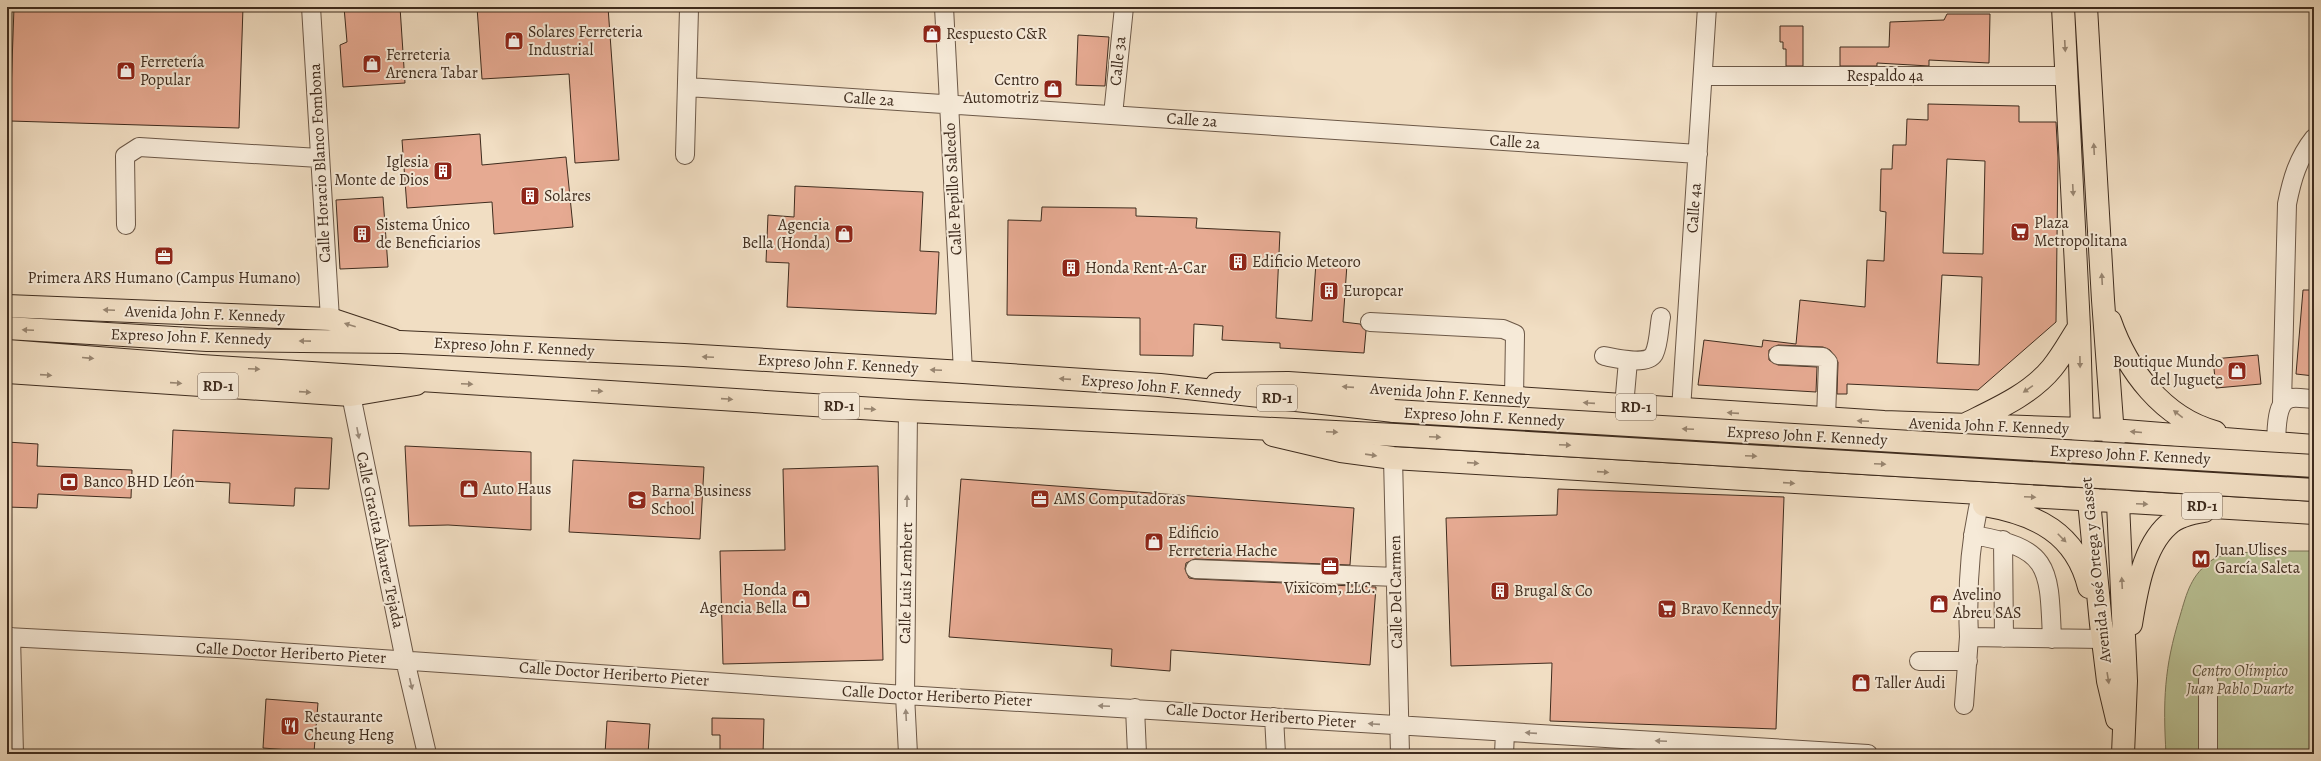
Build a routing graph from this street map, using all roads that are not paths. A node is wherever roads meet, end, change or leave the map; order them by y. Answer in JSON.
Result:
{"nodes":[{"id":1,"x":311,"y":7,"type":"edge"},
{"id":2,"x":944,"y":7,"type":"edge"},
{"id":3,"x":1124,"y":7,"type":"edge"},
{"id":4,"x":1707,"y":7,"type":"edge"},
{"id":5,"x":2063,"y":7,"type":"edge"},
{"id":6,"x":2086,"y":7,"type":"edge"},
{"id":7,"x":689,"y":10,"type":"dead end"},
{"id":8,"x":1703,"y":76,"type":"junction"},
{"id":9,"x":2067,"y":76,"type":"junction"},
{"id":10,"x":687,"y":87,"type":"junction"},
{"id":11,"x":949,"y":104,"type":"junction"},
{"id":12,"x":1113,"y":115,"type":"junction"},
{"id":13,"x":2314,"y":138,"type":"edge"},
{"id":14,"x":1698,"y":154,"type":"junction"},
{"id":15,"x":684,"y":155,"type":"dead end"},
{"id":16,"x":319,"y":158,"type":"junction"},
{"id":17,"x":126,"y":225,"type":"dead end"},
{"id":18,"x":2103,"y":300,"type":"junction"},
{"id":19,"x":7,"y":306,"type":"edge"},
{"id":20,"x":1661,"y":317,"type":"dead end"},
{"id":21,"x":330,"y":319,"type":"junction"},
{"id":22,"x":1370,"y":322,"type":"dead end"},
{"id":23,"x":2080,"y":327,"type":"junction"},
{"id":24,"x":7,"y":328,"type":"edge"},
{"id":25,"x":400,"y":342,"type":"junction"},
{"id":26,"x":7,"y":351,"type":"edge"},
{"id":27,"x":1778,"y":354,"type":"dead end"},
{"id":28,"x":1604,"y":356,"type":"dead end"},
{"id":29,"x":1628,"y":361,"type":"junction"},
{"id":30,"x":7,"y":372,"type":"edge"},
{"id":31,"x":963,"y":372,"type":"junction"},
{"id":32,"x":428,"y":381,"type":"junction"},
{"id":33,"x":1160,"y":385,"type":"junction"},
{"id":34,"x":351,"y":395,"type":"junction"},
{"id":35,"x":1514,"y":398,"type":"junction"},
{"id":36,"x":2314,"y":399,"type":"edge"},
{"id":37,"x":2282,"y":403,"type":"junction"},
{"id":38,"x":1624,"y":406,"type":"junction"},
{"id":39,"x":1681,"y":410,"type":"junction"},
{"id":40,"x":908,"y":411,"type":"junction"},
{"id":41,"x":1826,"y":418,"type":"junction"},
{"id":42,"x":1884,"y":422,"type":"junction"},
{"id":43,"x":1962,"y":426,"type":"junction"},
{"id":44,"x":2082,"y":428,"type":"junction"},
{"id":45,"x":1251,"y":429,"type":"junction"},
{"id":46,"x":2112,"y":430,"type":"junction"},
{"id":47,"x":2253,"y":442,"type":"junction"},
{"id":48,"x":2276,"y":442,"type":"junction"},
{"id":49,"x":2314,"y":446,"type":"edge"},
{"id":50,"x":1393,"y":458,"type":"junction"},
{"id":51,"x":2314,"y":466,"type":"edge"},
{"id":52,"x":1883,"y":489,"type":"junction"},
{"id":53,"x":2314,"y":490,"type":"edge"},
{"id":54,"x":1920,"y":491,"type":"junction"},
{"id":55,"x":2089,"y":500,"type":"junction"},
{"id":56,"x":2118,"y":503,"type":"junction"},
{"id":57,"x":1979,"y":504,"type":"junction"},
{"id":58,"x":2222,"y":507,"type":"junction"},
{"id":59,"x":2314,"y":512,"type":"edge"},
{"id":60,"x":1973,"y":536,"type":"junction"},
{"id":61,"x":2003,"y":540,"type":"junction"},
{"id":62,"x":1196,"y":569,"type":"dead end"},
{"id":63,"x":1396,"y":577,"type":"junction"},
{"id":64,"x":2102,"y":632,"type":"junction"},
{"id":65,"x":9,"y":637,"type":"edge"},
{"id":66,"x":1969,"y":637,"type":"junction"},
{"id":67,"x":2004,"y":638,"type":"junction"},
{"id":68,"x":2052,"y":639,"type":"junction"},
{"id":69,"x":405,"y":660,"type":"junction"},
{"id":70,"x":1919,"y":660,"type":"dead end"},
{"id":71,"x":1968,"y":661,"type":"junction"},
{"id":72,"x":2208,"y":680,"type":"dead end"},
{"id":73,"x":2126,"y":681,"type":"junction"},
{"id":74,"x":905,"y":695,"type":"junction"},
{"id":75,"x":1964,"y":705,"type":"dead end"},
{"id":76,"x":1135,"y":708,"type":"junction"},
{"id":77,"x":1274,"y":717,"type":"junction"},
{"id":78,"x":1399,"y":725,"type":"junction"},
{"id":79,"x":1505,"y":732,"type":"junction"},
{"id":80,"x":1607,"y":746,"type":"edge"},
{"id":81,"x":2123,"y":751,"type":"edge"},
{"id":82,"x":14,"y":754,"type":"edge"},
{"id":83,"x":428,"y":754,"type":"edge"},
{"id":84,"x":908,"y":754,"type":"edge"},
{"id":85,"x":1137,"y":754,"type":"edge"},
{"id":86,"x":1276,"y":754,"type":"edge"},
{"id":87,"x":1400,"y":754,"type":"edge"},
{"id":88,"x":1504,"y":754,"type":"edge"},
{"id":89,"x":1868,"y":754,"type":"edge"},
{"id":90,"x":2208,"y":754,"type":"edge"}],
"edges":[{"from":1,"to":16,"type":"street","name":"Calle Horacio Blanco Fombona"},
{"from":2,"to":11,"type":"street","name":"Calle Pepillo Salcedo"},
{"from":3,"to":12,"type":"street","name":"Calle 3a"},
{"from":4,"to":8,"type":"street","name":"Calle 4a"},
{"from":5,"to":9,"type":"main road","name":"Avenida José Ortega y Gasset","one_way":true},
{"from":18,"to":6,"type":"main road","name":"Avenida José Ortega y Gasset","one_way":true},
{"from":7,"to":10,"type":"street"},
{"from":8,"to":9,"type":"street","name":"Respaldo 4a"},
{"from":8,"to":14,"type":"street","name":"Calle 4a"},
{"from":9,"to":23,"type":"main road","name":"Avenida José Ortega y Gasset","one_way":true},
{"from":10,"to":11,"type":"street","name":"Calle 2a"},
{"from":10,"to":15,"type":"street"},
{"from":11,"to":12,"type":"street","name":"Calle 2a"},
{"from":11,"to":31,"type":"street","name":"Calle Pepillo Salcedo"},
{"from":12,"to":14,"type":"street","name":"Calle 2a"},
{"from":13,"to":37,"type":"street"},
{"from":14,"to":39,"type":"street","name":"Calle 4a"},
{"from":16,"to":17,"type":"street"},
{"from":16,"to":21,"type":"street","name":"Calle Horacio Blanco Fombona"},
{"from":18,"to":46,"type":"main road","name":"Avenida José Ortega y Gasset"},
{"from":47,"to":18,"type":"main road","one_way":true},
{"from":21,"to":19,"type":"main road","name":"Avenida John F. Kennedy","number":"RD-1","one_way":true},
{"from":20,"to":29,"type":"street"},
{"from":25,"to":21,"type":"main road","name":"Avenida John F. Kennedy","number":"RD-1","one_way":true},
{"from":22,"to":35,"type":"street"},
{"from":23,"to":43,"type":"main road","one_way":true},
{"from":23,"to":44,"type":"main road","name":"Avenida José Ortega y Gasset","one_way":true},
{"from":25,"to":24,"type":"main road","name":"Expreso John F. Kennedy","number":"RD-1","one_way":true},
{"from":31,"to":25,"type":"main road","name":"Expreso John F. Kennedy","number":"RD-1","one_way":true},
{"from":26,"to":32,"type":"main road","name":"Expreso John F. Kennedy","number":"RD-1","one_way":true},
{"from":27,"to":41,"type":"street"},
{"from":28,"to":29,"type":"street"},
{"from":29,"to":38,"type":"street"},
{"from":30,"to":34,"type":"main road","number":"RD-1","one_way":true},
{"from":33,"to":31,"type":"main road","name":"Expreso John F. Kennedy","number":"RD-1","one_way":true},
{"from":32,"to":34,"type":"main road","number":"RD-1"},
{"from":32,"to":40,"type":"main road","name":"Expreso John F. Kennedy","number":"RD-1","one_way":true},
{"from":35,"to":33,"type":"main road","name":"Avenida John F. Kennedy","number":"RD-1","one_way":true},
{"from":51,"to":33,"type":"main road","name":"Expreso John F. Kennedy","number":"RD-1","one_way":true,"bridge":true},
{"from":34,"to":69,"type":"street","name":"Calle Gracita Álvarez Tejada","one_way":true},
{"from":38,"to":35,"type":"main road","name":"Avenida John F. Kennedy","number":"RD-1","one_way":true},
{"from":36,"to":37,"type":"street"},
{"from":37,"to":48,"type":"street"},
{"from":38,"to":39,"type":"main road","name":"Avenida John F. Kennedy","number":"RD-1"},
{"from":41,"to":39,"type":"main road","name":"Avenida John F. Kennedy","number":"RD-1","one_way":true},
{"from":40,"to":45,"type":"main road","name":"Expreso John F. Kennedy","number":"RD-1"},
{"from":74,"to":40,"type":"street","name":"Calle Luis Lembert","one_way":true},
{"from":42,"to":41,"type":"main road","name":"Avenida John F. Kennedy","number":"RD-1","one_way":true},
{"from":42,"to":43,"type":"main road","name":"Avenida John F. Kennedy","number":"RD-1"},
{"from":42,"to":52,"type":"main road"},
{"from":43,"to":44,"type":"main road","name":"Avenida John F. Kennedy","number":"RD-1"},
{"from":44,"to":46,"type":"main road","name":"Avenida John F. Kennedy","number":"RD-1"},
{"from":44,"to":55,"type":"main road","name":"Avenida José Ortega y Gasset"},
{"from":45,"to":50,"type":"main road","number":"RD-1","one_way":true},
{"from":45,"to":53,"type":"main road","name":"Expreso John F. Kennedy","number":"RD-1","one_way":true,"bridge":true},
{"from":47,"to":46,"type":"main road","name":"Avenida John F. Kennedy","number":"RD-1","one_way":true},
{"from":46,"to":56,"type":"main road","name":"Avenida José Ortega y Gasset"},
{"from":47,"to":48,"type":"main road","name":"Avenida John F. Kennedy","number":"RD-1"},
{"from":48,"to":49,"type":"main road","name":"Avenida John F. Kennedy","number":"RD-1"},
{"from":49,"to":59,"type":"main road"},
{"from":50,"to":52,"type":"main road","number":"RD-1","one_way":true},
{"from":50,"to":63,"type":"street","name":"Calle Del Carmen"},
{"from":52,"to":54,"type":"main road","number":"RD-1"},
{"from":54,"to":55,"type":"main road","number":"RD-1","one_way":true},
{"from":54,"to":57,"type":"main road"},
{"from":55,"to":56,"type":"main road","number":"RD-1"},
{"from":55,"to":64,"type":"main road","name":"Avenida José Ortega y Gasset"},
{"from":56,"to":58,"type":"main road","number":"RD-1","one_way":true},
{"from":73,"to":56,"type":"main road","name":"Avenida José Ortega y Gasset","one_way":true},
{"from":57,"to":60,"type":"street"},
{"from":57,"to":64,"type":"main road","one_way":true},
{"from":58,"to":59,"type":"main road","number":"RD-1"},
{"from":58,"to":73,"type":"main road"},
{"from":60,"to":61,"type":"street"},
{"from":60,"to":66,"type":"street"},
{"from":61,"to":67,"type":"street"},
{"from":61,"to":68,"type":"street"},
{"from":62,"to":63,"type":"street"},
{"from":63,"to":78,"type":"street","name":"Calle Del Carmen"},
{"from":64,"to":68,"type":"street"},
{"from":64,"to":81,"type":"main road","name":"Avenida José Ortega y Gasset","one_way":true},
{"from":65,"to":69,"type":"street","name":"Calle Doctor Heriberto Pieter"},
{"from":65,"to":82,"type":"street"},
{"from":66,"to":67,"type":"street"},
{"from":66,"to":71,"type":"street"},
{"from":67,"to":68,"type":"street"},
{"from":69,"to":74,"type":"street","name":"Calle Doctor Heriberto Pieter"},
{"from":69,"to":83,"type":"street","name":"Calle Gracita Álvarez Tejada","one_way":true},
{"from":70,"to":71,"type":"street"},
{"from":71,"to":75,"type":"street"},
{"from":72,"to":90,"type":"street"},
{"from":73,"to":81,"type":"main road","name":"Avenida José Ortega y Gasset"},
{"from":76,"to":74,"type":"street","name":"Calle Doctor Heriberto Pieter","one_way":true},
{"from":84,"to":74,"type":"street","name":"Calle Luis Lembert","one_way":true},
{"from":76,"to":77,"type":"street","name":"Calle Doctor Heriberto Pieter"},
{"from":76,"to":85,"type":"street"},
{"from":78,"to":77,"type":"street","name":"Calle Doctor Heriberto Pieter","one_way":true},
{"from":77,"to":86,"type":"street"},
{"from":78,"to":79,"type":"street","name":"Calle Doctor Heriberto Pieter"},
{"from":78,"to":87,"type":"street"},
{"from":80,"to":79,"type":"street","name":"Calle Doctor Heriberto Pieter","one_way":true},
{"from":79,"to":88,"type":"street"},
{"from":89,"to":80,"type":"street","name":"Calle Doctor Heriberto Pieter","one_way":true}]}
